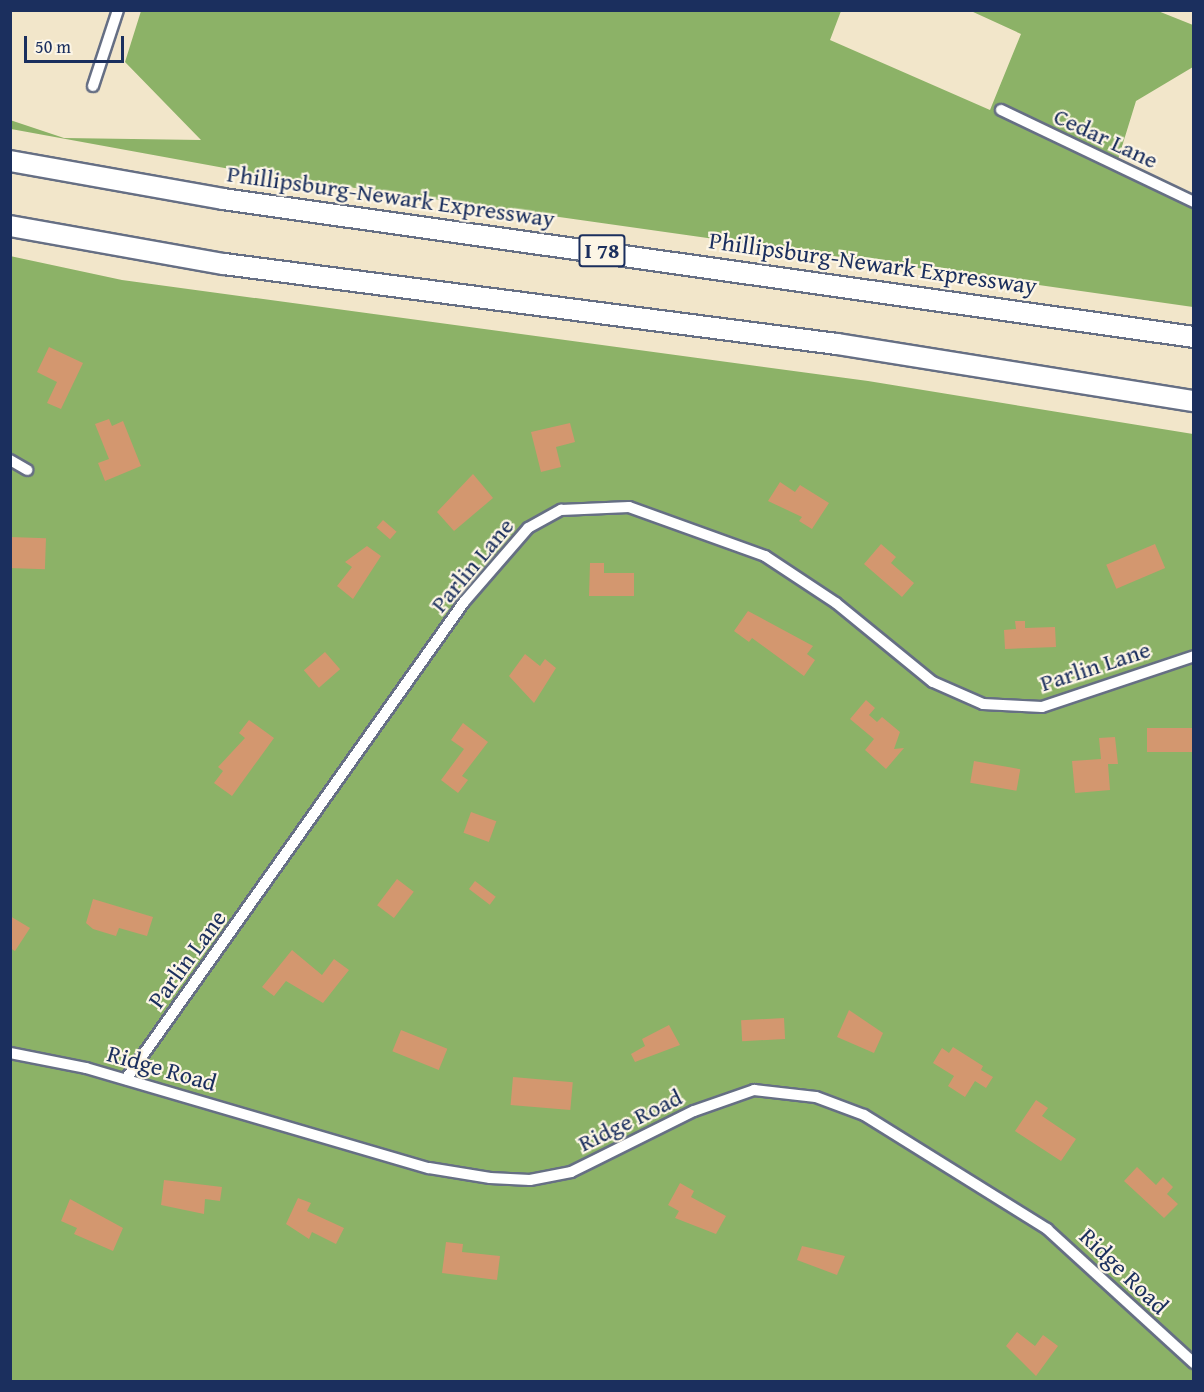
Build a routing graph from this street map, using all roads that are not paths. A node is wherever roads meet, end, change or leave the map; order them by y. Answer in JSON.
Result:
{"nodes":[{"id":1,"x":118,"y":10,"type":"edge"},
{"id":2,"x":93,"y":86,"type":"dead end"},
{"id":3,"x":1001,"y":110,"type":"dead end"},
{"id":4,"x":10,"y":161,"type":"edge"},
{"id":5,"x":1194,"y":201,"type":"edge"},
{"id":6,"x":10,"y":226,"type":"edge"},
{"id":7,"x":10,"y":240,"type":"edge"},
{"id":8,"x":224,"y":264,"type":"junction"},
{"id":9,"x":1194,"y":337,"type":"edge"},
{"id":10,"x":1194,"y":401,"type":"edge"},
{"id":11,"x":10,"y":460,"type":"edge"},
{"id":12,"x":27,"y":470,"type":"dead end"},
{"id":13,"x":1194,"y":656,"type":"edge"},
{"id":14,"x":10,"y":1053,"type":"edge"},
{"id":15,"x":126,"y":1079,"type":"junction"},
{"id":16,"x":1194,"y":1363,"type":"edge"}],
"edges":[{"from":1,"to":2,"type":"street"},
{"from":3,"to":5,"type":"street","name":"Cedar Lane"},
{"from":4,"to":9,"type":"highway","name":"Phillipsburg-Newark Expressway","number":"I 78"},
{"from":6,"to":8,"type":"highway"},
{"from":7,"to":8,"type":"highway"},
{"from":8,"to":10,"type":"highway"},
{"from":11,"to":12,"type":"street"},
{"from":13,"to":15,"type":"street","name":"Parlin Lane"},
{"from":14,"to":15,"type":"street","name":"Ridge Road"},
{"from":15,"to":16,"type":"street","name":"Ridge Road"}]}
